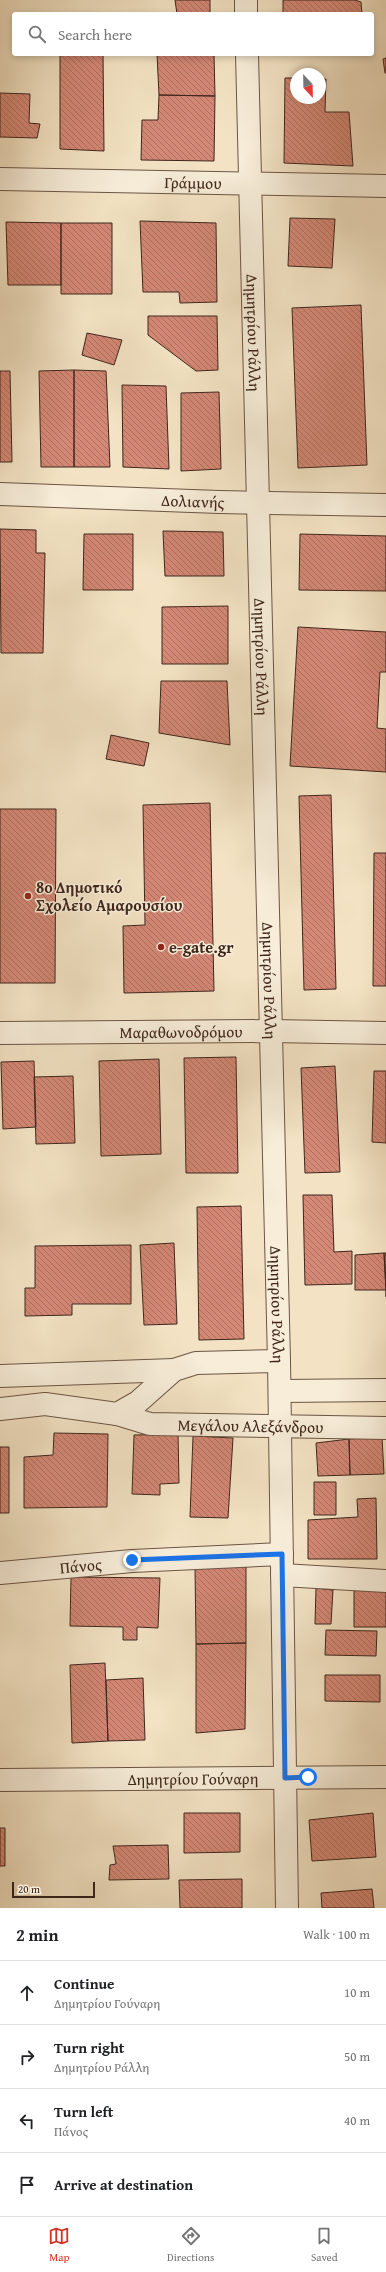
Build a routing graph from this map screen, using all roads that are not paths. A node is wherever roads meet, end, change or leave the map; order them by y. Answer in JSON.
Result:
{"nodes":[{"id":1,"x":246,"y":0,"type":"edge"},
{"id":2,"x":246,"y":12,"type":"edge"},
{"id":3,"x":247,"y":56,"type":"edge"},
{"id":4,"x":0,"y":178,"type":"edge"},
{"id":5,"x":250,"y":183,"type":"junction"},
{"id":6,"x":386,"y":186,"type":"edge"},
{"id":7,"x":0,"y":494,"type":"edge"},
{"id":8,"x":258,"y":503,"type":"junction"},
{"id":9,"x":386,"y":505,"type":"edge"},
{"id":10,"x":271,"y":1031,"type":"junction"},
{"id":11,"x":0,"y":1033,"type":"edge"},
{"id":12,"x":386,"y":1033,"type":"edge"},
{"id":13,"x":279,"y":1361,"type":"junction"},
{"id":14,"x":174,"y":1370,"type":"junction"},
{"id":15,"x":0,"y":1376,"type":"edge"},
{"id":16,"x":386,"y":1390,"type":"edge"},
{"id":17,"x":280,"y":1391,"type":"junction"},
{"id":18,"x":0,"y":1409,"type":"edge"},
{"id":19,"x":117,"y":1414,"type":"junction"},
{"id":20,"x":280,"y":1428,"type":"junction"},
{"id":21,"x":386,"y":1428,"type":"edge"},
{"id":22,"x":282,"y":1554,"type":"junction"},
{"id":23,"x":0,"y":1573,"type":"edge"},
{"id":24,"x":282,"y":1575,"type":"junction"},
{"id":25,"x":386,"y":1581,"type":"edge"},
{"id":26,"x":386,"y":1777,"type":"edge"},
{"id":27,"x":285,"y":1778,"type":"junction"},
{"id":28,"x":0,"y":1780,"type":"edge"},
{"id":29,"x":287,"y":1908,"type":"edge"}],
"edges":[{"from":1,"to":2,"type":"street"},
{"from":3,"to":5,"type":"street","name":"Δημητρίου Ράλλη"},
{"from":4,"to":5,"type":"street","name":"Γράμμου"},
{"from":5,"to":6,"type":"street","name":"Γράμμου"},
{"from":5,"to":8,"type":"street","name":"Δημητρίου Ράλλη"},
{"from":7,"to":8,"type":"street","name":"Δολιανής"},
{"from":8,"to":9,"type":"street","name":"Δολιανής"},
{"from":8,"to":10,"type":"street","name":"Δημητρίου Ράλλη"},
{"from":10,"to":11,"type":"street","name":"Μαραθωνοδρόμου"},
{"from":10,"to":12,"type":"street","name":"Μαραθωνοδρόμου"},
{"from":10,"to":13,"type":"street","name":"Δημητρίου Ράλλη"},
{"from":13,"to":14,"type":"street"},
{"from":13,"to":17,"type":"street","name":"Δημητρίου Ράλλη"},
{"from":14,"to":15,"type":"street"},
{"from":14,"to":19,"type":"street"},
{"from":16,"to":17,"type":"street"},
{"from":17,"to":20,"type":"street","name":"Δημητρίου Ράλλη"},
{"from":18,"to":19,"type":"street","name":"Μεγάλου Αλεξάνδρου"},
{"from":19,"to":20,"type":"street","name":"Μεγάλου Αλεξάνδρου"},
{"from":20,"to":21,"type":"street","name":"Μεγάλου Αλεξάνδρου"},
{"from":20,"to":22,"type":"street","name":"Δημητρίου Ράλλη"},
{"from":22,"to":23,"type":"street","name":"Πάνος"},
{"from":22,"to":24,"type":"street","name":"Δημητρίου Ράλλη"},
{"from":24,"to":25,"type":"street"},
{"from":24,"to":27,"type":"street","name":"Δημητρίου Ράλλη"},
{"from":26,"to":27,"type":"street","name":"Δημητρίου Γούναρη"},
{"from":27,"to":28,"type":"street","name":"Δημητρίου Γούναρη"},
{"from":27,"to":29,"type":"street","name":"Δημητρίου Ράλλη"}]}
